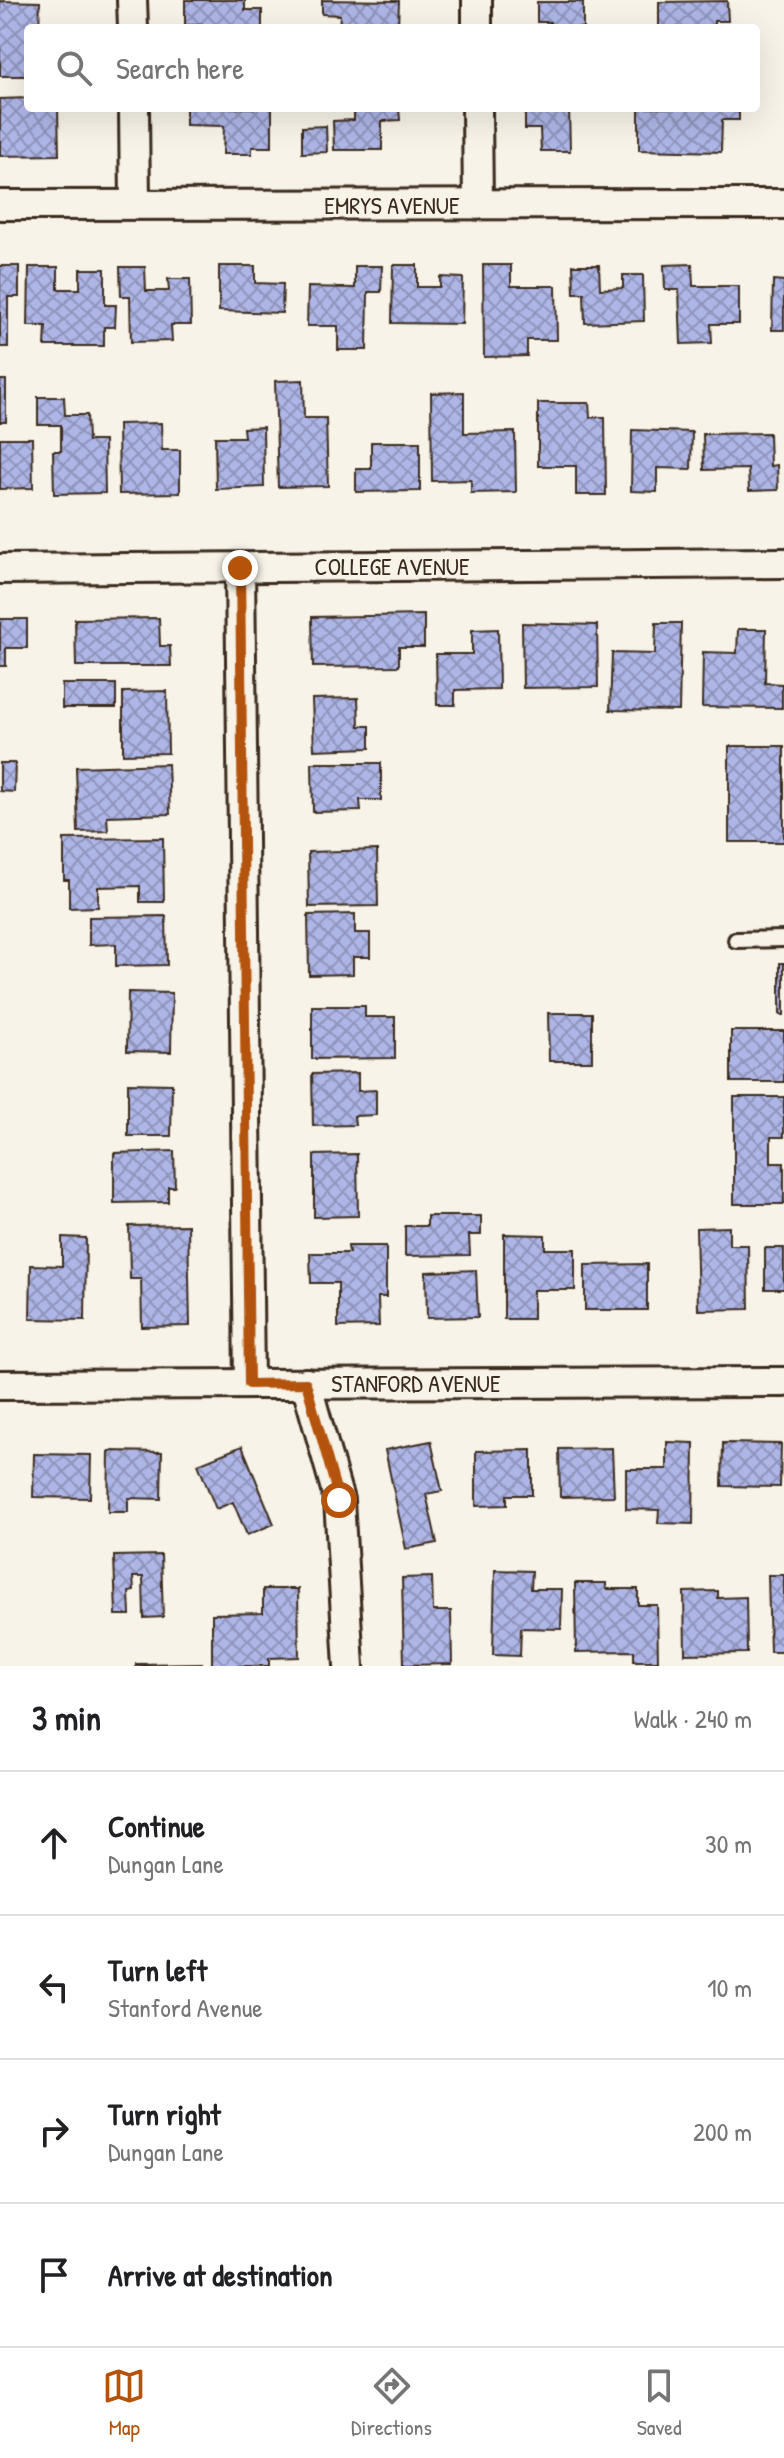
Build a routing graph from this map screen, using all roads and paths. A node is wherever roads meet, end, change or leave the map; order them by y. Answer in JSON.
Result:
{"nodes":[{"id":1,"x":132,"y":0,"type":"edge"},
{"id":2,"x":477,"y":0,"type":"edge"},
{"id":3,"x":133,"y":24,"type":"edge"},
{"id":4,"x":477,"y":24,"type":"edge"},
{"id":5,"x":134,"y":112,"type":"edge"},
{"id":6,"x":477,"y":112,"type":"edge"},
{"id":7,"x":784,"y":204,"type":"edge"},
{"id":8,"x":0,"y":205,"type":"edge"},
{"id":9,"x":135,"y":205,"type":"junction"},
{"id":10,"x":478,"y":205,"type":"junction"},
{"id":11,"x":784,"y":563,"type":"edge"},
{"id":12,"x":240,"y":568,"type":"junction"},
{"id":13,"x":0,"y":569,"type":"edge"},
{"id":14,"x":784,"y":939,"type":"edge"},
{"id":15,"x":736,"y":940,"type":"dead end"},
{"id":16,"x":784,"y":1382,"type":"edge"},
{"id":17,"x":306,"y":1383,"type":"junction"},
{"id":18,"x":249,"y":1384,"type":"junction"},
{"id":19,"x":0,"y":1385,"type":"edge"},
{"id":20,"x":349,"y":1666,"type":"edge"}],
"edges":[{"from":1,"to":3,"type":"street"},
{"from":2,"to":4,"type":"street"},
{"from":5,"to":9,"type":"street"},
{"from":6,"to":10,"type":"street"},
{"from":7,"to":10,"type":"street","name":"EMRYS AVENUE"},
{"from":8,"to":9,"type":"street","name":"EMRYS AVENUE"},
{"from":9,"to":10,"type":"street","name":"EMRYS AVENUE"},
{"from":11,"to":12,"type":"street","name":"COLLEGE AVENUE"},
{"from":12,"to":13,"type":"street","name":"COLLEGE AVENUE"},
{"from":12,"to":18,"type":"street"},
{"from":14,"to":15,"type":"lane"},
{"from":16,"to":17,"type":"street","name":"STANFORD AVENUE"},
{"from":17,"to":18,"type":"street","name":"STANFORD AVENUE"},
{"from":17,"to":20,"type":"street"},
{"from":18,"to":19,"type":"street","name":"STANFORD AVENUE"}]}
